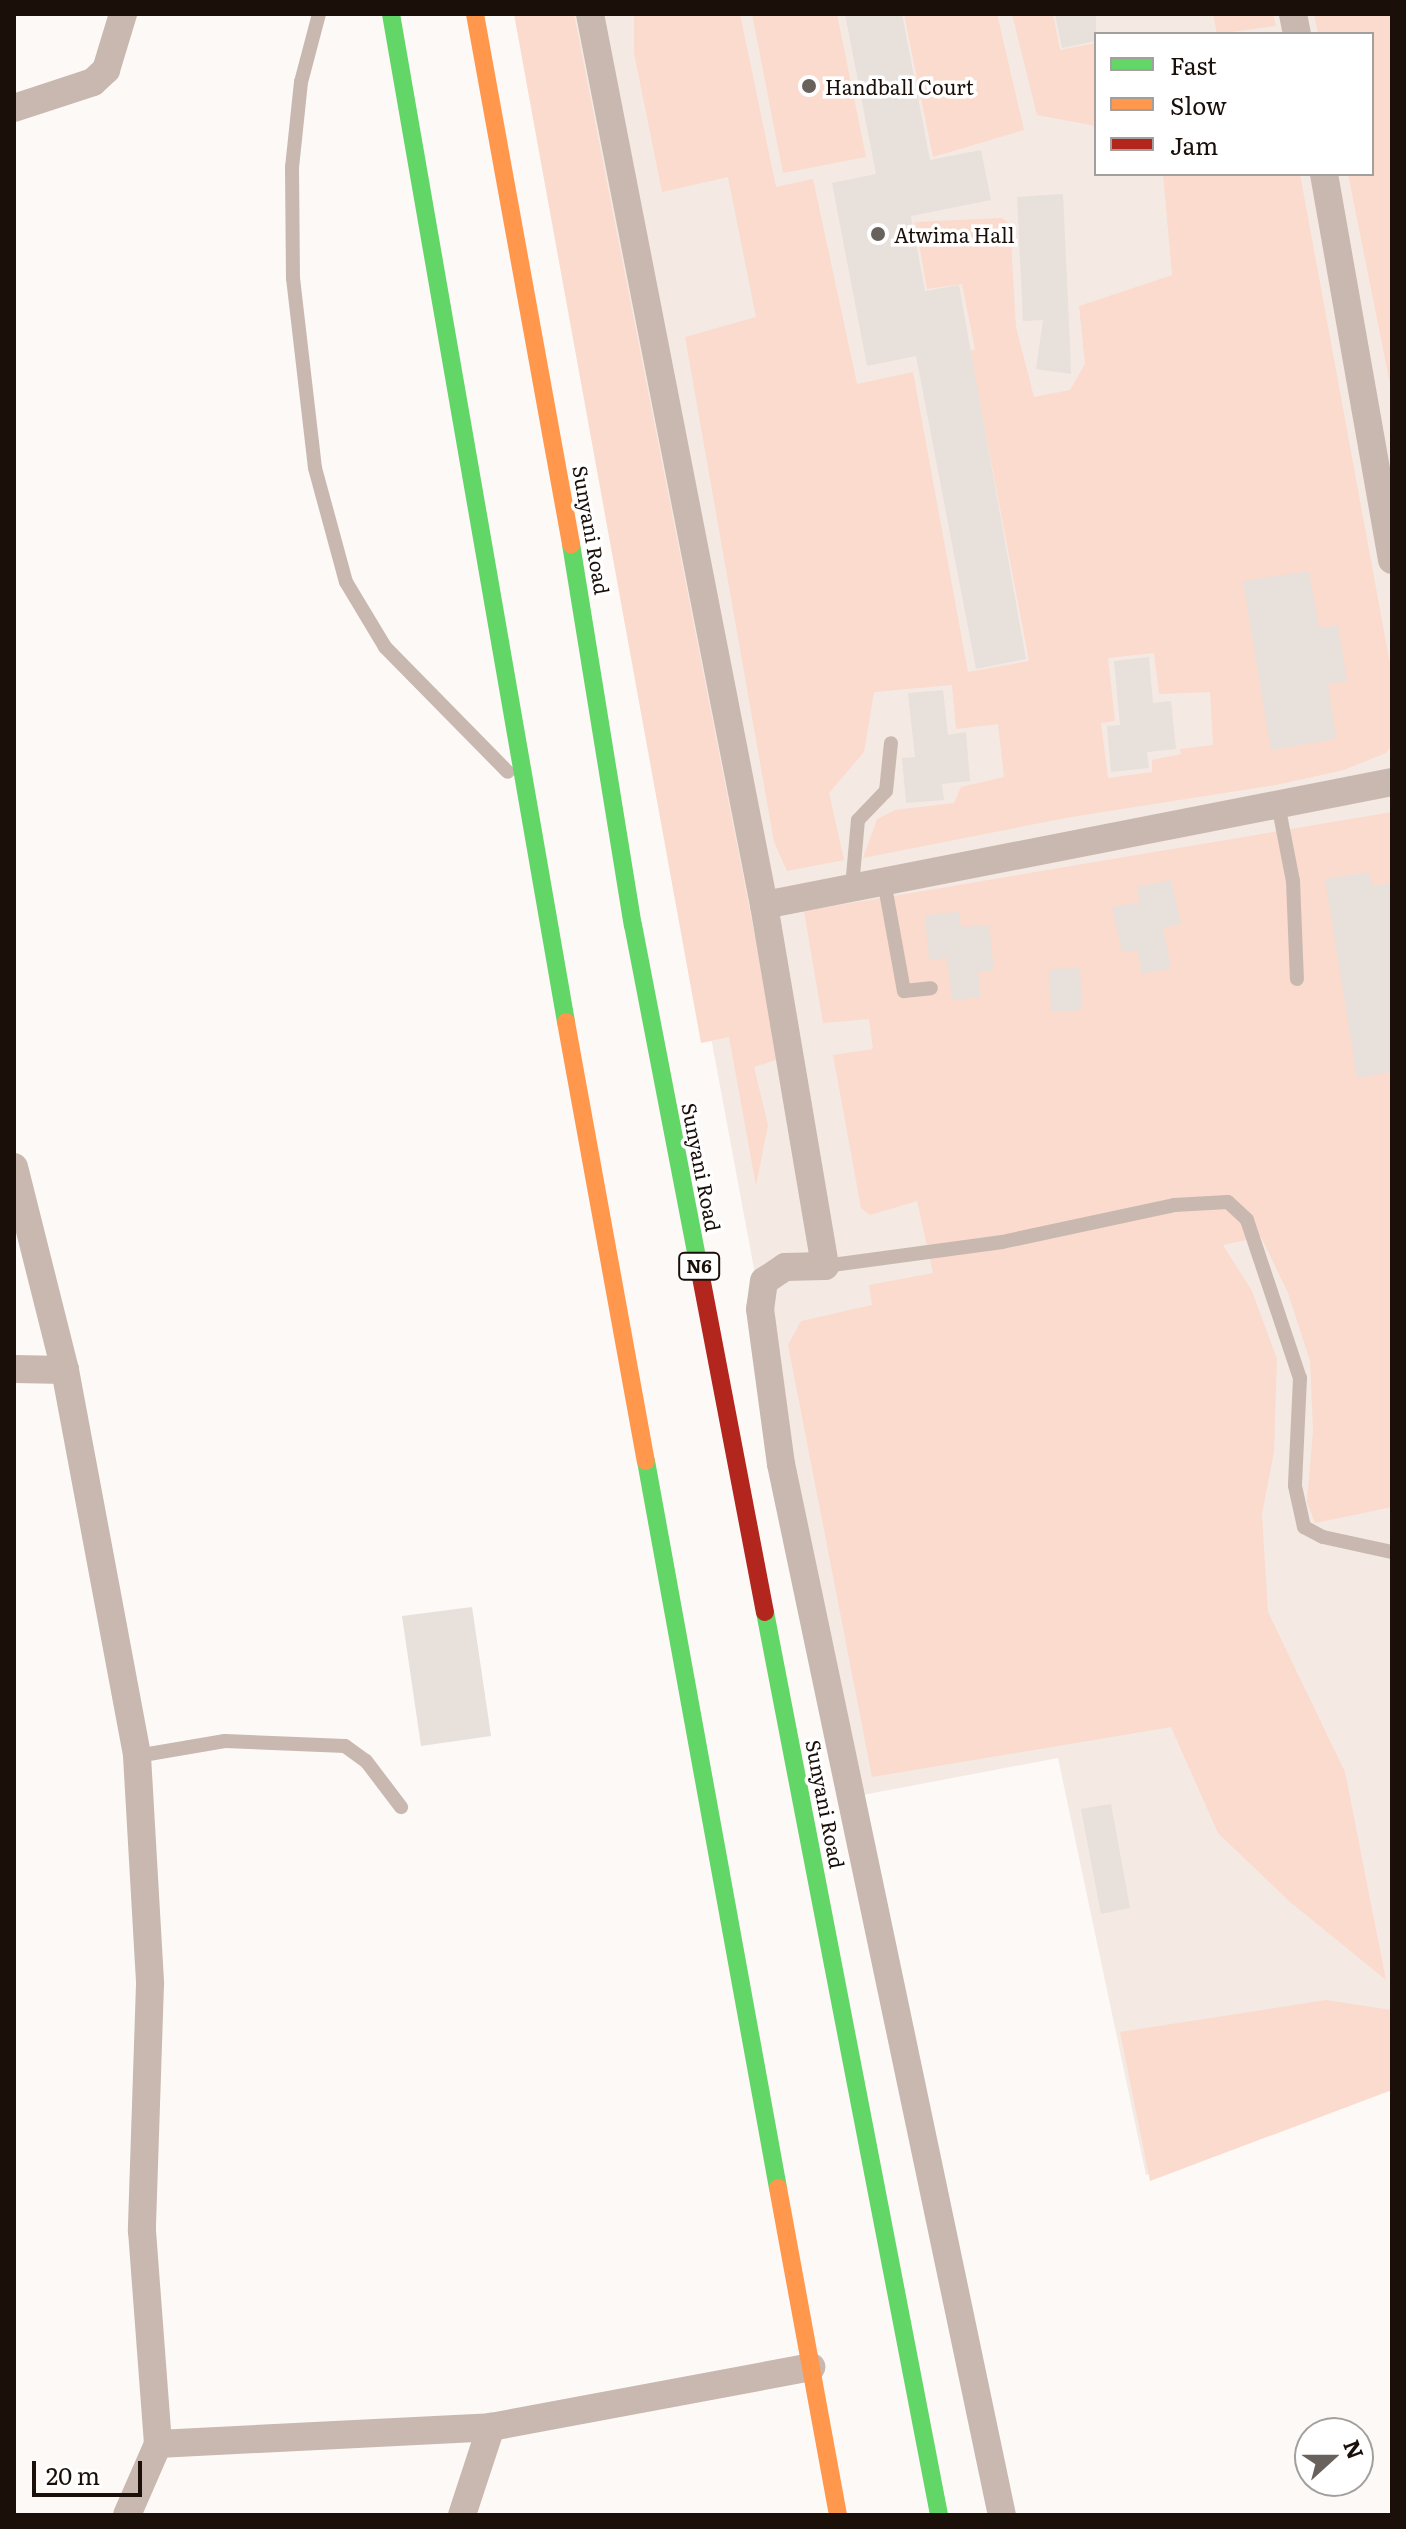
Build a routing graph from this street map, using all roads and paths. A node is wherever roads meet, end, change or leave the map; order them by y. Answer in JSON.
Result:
{"nodes":[{"id":1,"x":123,"y":14,"type":"edge"},
{"id":2,"x":319,"y":14,"type":"edge"},
{"id":3,"x":391,"y":14,"type":"edge"},
{"id":4,"x":475,"y":14,"type":"edge"},
{"id":5,"x":590,"y":14,"type":"edge"},
{"id":6,"x":14,"y":108,"type":"edge"},
{"id":7,"x":1324,"y":176,"type":"edge"},
{"id":8,"x":1392,"y":560,"type":"edge"},
{"id":9,"x":891,"y":743,"type":"dead end"},
{"id":10,"x":1392,"y":782,"type":"edge"},
{"id":11,"x":523,"y":787,"type":"junction"},
{"id":12,"x":1278,"y":804,"type":"junction"},
{"id":13,"x":884,"y":881,"type":"junction"},
{"id":14,"x":852,"y":887,"type":"junction"},
{"id":15,"x":764,"y":905,"type":"junction"},
{"id":16,"x":1297,"y":979,"type":"dead end"},
{"id":17,"x":931,"y":988,"type":"dead end"},
{"id":18,"x":14,"y":1167,"type":"edge"},
{"id":19,"x":825,"y":1266,"type":"junction"},
{"id":20,"x":14,"y":1369,"type":"edge"},
{"id":21,"x":65,"y":1370,"type":"junction"},
{"id":22,"x":1392,"y":1552,"type":"edge"},
{"id":23,"x":137,"y":1756,"type":"junction"},
{"id":24,"x":401,"y":1807,"type":"dead end"},
{"id":25,"x":811,"y":2367,"type":"junction"},
{"id":26,"x":491,"y":2427,"type":"junction"},
{"id":27,"x":158,"y":2444,"type":"junction"},
{"id":28,"x":127,"y":2515,"type":"edge"},
{"id":29,"x":462,"y":2515,"type":"edge"},
{"id":30,"x":838,"y":2515,"type":"edge"},
{"id":31,"x":939,"y":2515,"type":"edge"},
{"id":32,"x":1002,"y":2515,"type":"edge"}],
"edges":[{"from":1,"to":6,"type":"street"},
{"from":2,"to":11,"type":"lane"},
{"from":3,"to":11,"type":"main road"},
{"from":4,"to":31,"type":"main road","name":"Sunyani Road","number":"N6"},
{"from":5,"to":15,"type":"street"},
{"from":7,"to":8,"type":"street"},
{"from":9,"to":14,"type":"lane"},
{"from":10,"to":12,"type":"street"},
{"from":11,"to":25,"type":"main road"},
{"from":12,"to":13,"type":"street"},
{"from":12,"to":16,"type":"lane"},
{"from":13,"to":14,"type":"street"},
{"from":13,"to":17,"type":"lane"},
{"from":14,"to":15,"type":"street"},
{"from":15,"to":19,"type":"street"},
{"from":18,"to":21,"type":"street"},
{"from":19,"to":22,"type":"lane"},
{"from":19,"to":32,"type":"street"},
{"from":20,"to":21,"type":"street"},
{"from":21,"to":23,"type":"street"},
{"from":23,"to":24,"type":"lane"},
{"from":23,"to":27,"type":"street"},
{"from":25,"to":26,"type":"street"},
{"from":25,"to":30,"type":"main road"},
{"from":26,"to":27,"type":"street"},
{"from":26,"to":29,"type":"street"},
{"from":27,"to":28,"type":"street"}]}
